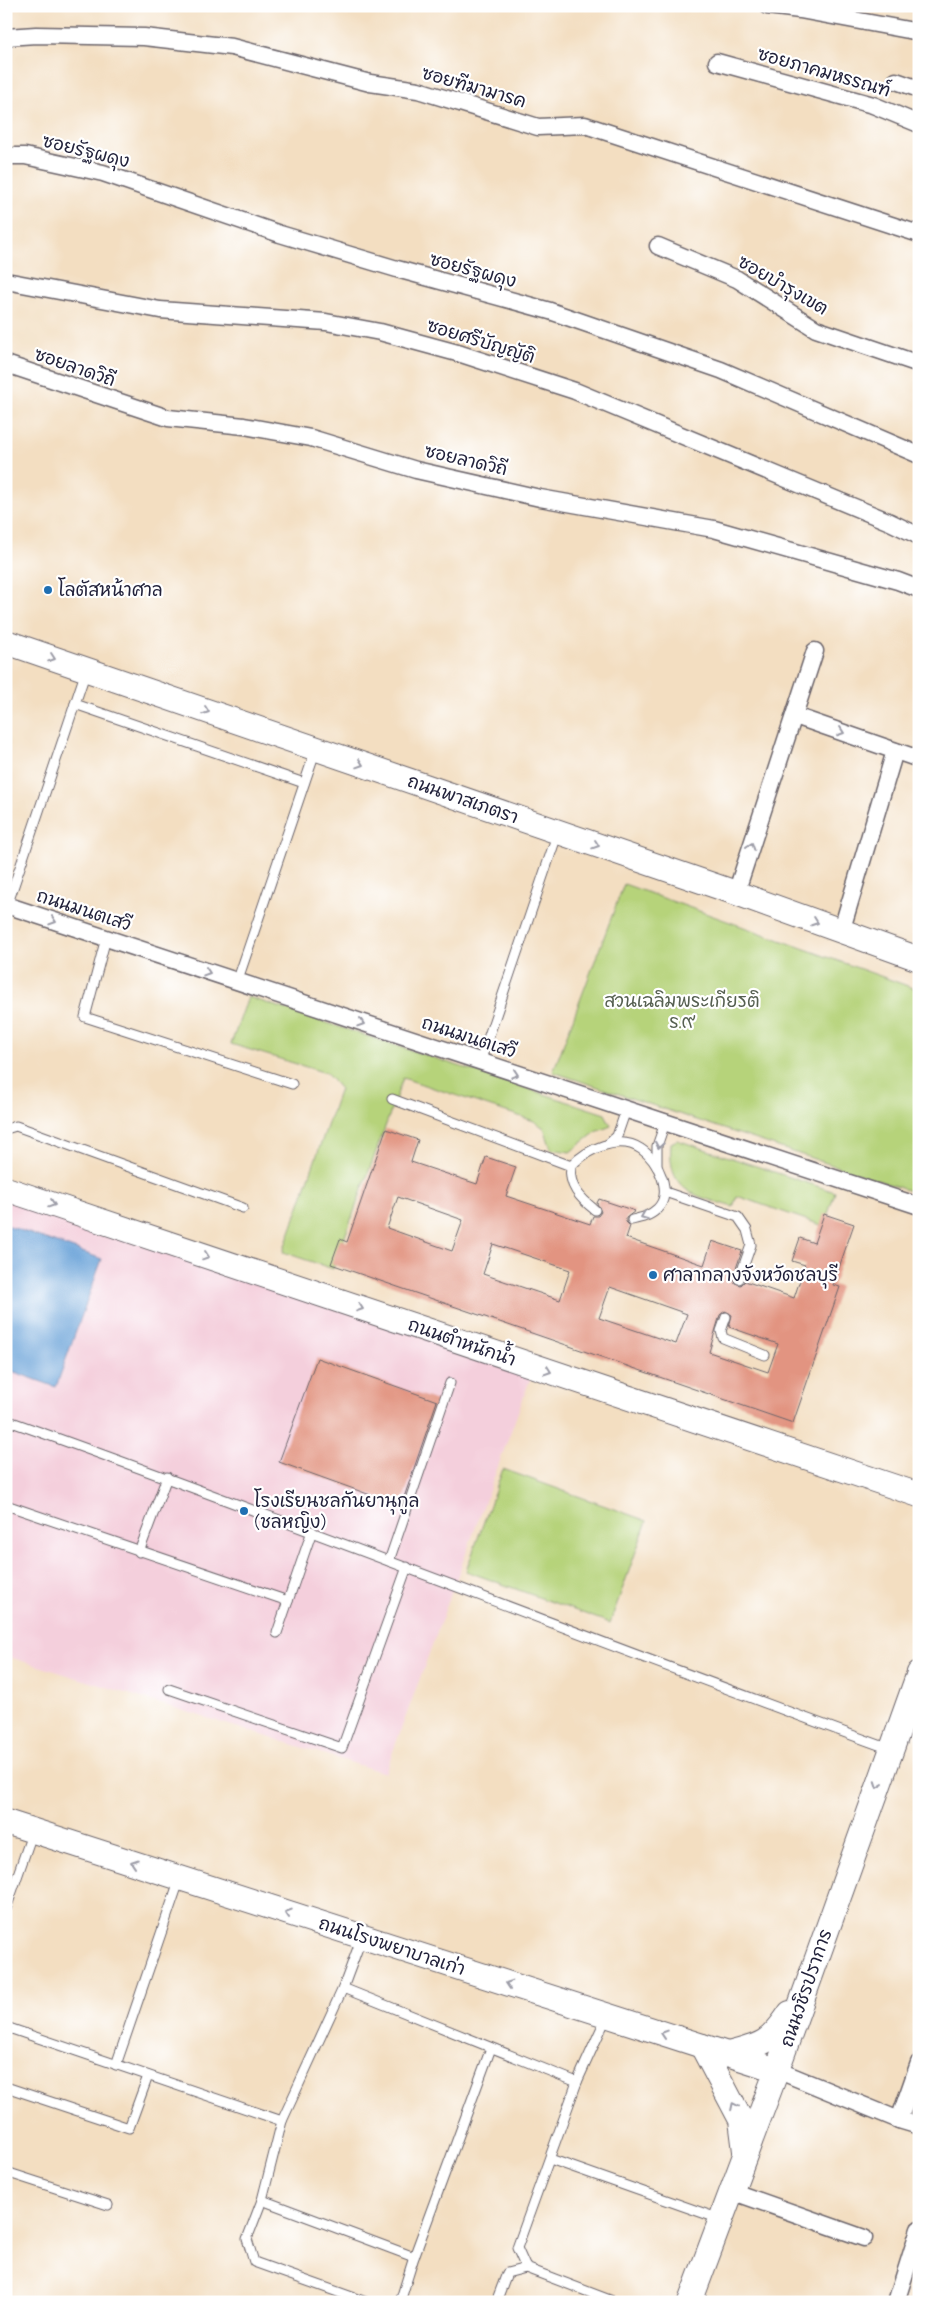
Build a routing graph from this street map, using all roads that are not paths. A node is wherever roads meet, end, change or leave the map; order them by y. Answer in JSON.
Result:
{"nodes":[{"id":1,"x":767,"y":6,"type":"edge"},
{"id":2,"x":919,"y":32,"type":"edge"},
{"id":3,"x":6,"y":37,"type":"edge"},
{"id":4,"x":717,"y":62,"type":"dead end"},
{"id":5,"x":896,"y":81,"type":"dead end"},
{"id":6,"x":919,"y":89,"type":"edge"},
{"id":7,"x":919,"y":124,"type":"edge"},
{"id":8,"x":6,"y":156,"type":"edge"},
{"id":9,"x":919,"y":234,"type":"edge"},
{"id":10,"x":658,"y":246,"type":"dead end"},
{"id":11,"x":6,"y":281,"type":"edge"},
{"id":12,"x":6,"y":364,"type":"edge"},
{"id":13,"x":919,"y":364,"type":"edge"},
{"id":14,"x":919,"y":455,"type":"edge"},
{"id":15,"x":919,"y":536,"type":"edge"},
{"id":16,"x":919,"y":589,"type":"edge"},
{"id":17,"x":6,"y":642,"type":"edge"},
{"id":18,"x":815,"y":651,"type":"dead end"},
{"id":19,"x":86,"y":670,"type":"junction"},
{"id":20,"x":75,"y":704,"type":"junction"},
{"id":21,"x":795,"y":716,"type":"junction"},
{"id":22,"x":316,"y":749,"type":"junction"},
{"id":23,"x":895,"y":751,"type":"junction"},
{"id":24,"x":919,"y":759,"type":"edge"},
{"id":25,"x":304,"y":783,"type":"junction"},
{"id":26,"x":558,"y":832,"type":"junction"},
{"id":27,"x":736,"y":893,"type":"junction"},
{"id":28,"x":7,"y":906,"type":"edge"},
{"id":29,"x":840,"y":932,"type":"junction"},
{"id":30,"x":106,"y":938,"type":"junction"},
{"id":31,"x":919,"y":959,"type":"edge"},
{"id":32,"x":237,"y":982,"type":"junction"},
{"id":33,"x":480,"y":1062,"type":"junction"},
{"id":34,"x":292,"y":1084,"type":"dead end"},
{"id":35,"x":392,"y":1099,"type":"dead end"},
{"id":36,"x":626,"y":1110,"type":"junction"},
{"id":37,"x":665,"y":1123,"type":"junction"},
{"id":38,"x":6,"y":1129,"type":"edge"},
{"id":39,"x":608,"y":1144,"type":"junction"},
{"id":40,"x":571,"y":1166,"type":"junction"},
{"id":41,"x":657,"y":1168,"type":"junction"},
{"id":42,"x":6,"y":1189,"type":"edge"},
{"id":43,"x":665,"y":1192,"type":"junction"},
{"id":44,"x":919,"y":1206,"type":"edge"},
{"id":45,"x":243,"y":1208,"type":"dead end"},
{"id":46,"x":595,"y":1210,"type":"dead end"},
{"id":47,"x":632,"y":1220,"type":"dead end"},
{"id":48,"x":739,"y":1279,"type":"dead end"},
{"id":49,"x":726,"y":1317,"type":"dead end"},
{"id":50,"x":765,"y":1355,"type":"dead end"},
{"id":51,"x":450,"y":1383,"type":"dead end"},
{"id":52,"x":6,"y":1420,"type":"edge"},
{"id":53,"x":167,"y":1477,"type":"junction"},
{"id":54,"x":919,"y":1495,"type":"edge"},
{"id":55,"x":6,"y":1506,"type":"edge"},
{"id":56,"x":312,"y":1531,"type":"junction"},
{"id":57,"x":139,"y":1552,"type":"junction"},
{"id":58,"x":389,"y":1561,"type":"junction"},
{"id":59,"x":406,"y":1567,"type":"junction"},
{"id":60,"x":288,"y":1601,"type":"junction"},
{"id":61,"x":277,"y":1633,"type":"dead end"},
{"id":62,"x":919,"y":1674,"type":"edge"},
{"id":63,"x":169,"y":1689,"type":"dead end"},
{"id":64,"x":911,"y":1715,"type":"edge"},
{"id":65,"x":890,"y":1749,"type":"junction"},
{"id":66,"x":6,"y":1822,"type":"edge"},
{"id":67,"x":33,"y":1830,"type":"junction"},
{"id":68,"x":180,"y":1878,"type":"junction"},
{"id":69,"x":6,"y":1909,"type":"edge"},
{"id":70,"x":363,"y":1937,"type":"junction"},
{"id":71,"x":343,"y":1988,"type":"junction"},
{"id":72,"x":803,"y":1995,"type":"junction"},
{"id":73,"x":607,"y":2015,"type":"junction"},
{"id":74,"x":6,"y":2027,"type":"edge"},
{"id":75,"x":702,"y":2046,"type":"junction"},
{"id":76,"x":492,"y":2048,"type":"junction"},
{"id":77,"x":728,"y":2054,"type":"junction"},
{"id":78,"x":919,"y":2063,"type":"edge"},
{"id":79,"x":116,"y":2065,"type":"junction"},
{"id":80,"x":777,"y":2070,"type":"junction"},
{"id":81,"x":148,"y":2076,"type":"junction"},
{"id":82,"x":577,"y":2082,"type":"junction"},
{"id":83,"x":6,"y":2087,"type":"edge"},
{"id":84,"x":899,"y":2120,"type":"junction"},
{"id":85,"x":282,"y":2121,"type":"junction"},
{"id":86,"x":919,"y":2126,"type":"edge"},
{"id":87,"x":745,"y":2153,"type":"junction"},
{"id":88,"x":550,"y":2159,"type":"junction"},
{"id":89,"x":6,"y":2172,"type":"edge"},
{"id":90,"x":731,"y":2191,"type":"junction"},
{"id":91,"x":262,"y":2200,"type":"junction"},
{"id":92,"x":108,"y":2206,"type":"dead end"},
{"id":93,"x":721,"y":2219,"type":"junction"},
{"id":94,"x":919,"y":2229,"type":"edge"},
{"id":95,"x":864,"y":2238,"type":"dead end"},
{"id":96,"x":414,"y":2257,"type":"junction"},
{"id":97,"x":526,"y":2268,"type":"junction"},
{"id":98,"x":366,"y":2302,"type":"edge"},
{"id":99,"x":400,"y":2302,"type":"edge"},
{"id":100,"x":496,"y":2302,"type":"edge"},
{"id":101,"x":615,"y":2302,"type":"edge"},
{"id":102,"x":690,"y":2302,"type":"edge"},
{"id":103,"x":896,"y":2302,"type":"edge"}],
"edges":[{"from":1,"to":2,"type":"street"},
{"from":3,"to":9,"type":"street","name":"ซอยฑีฆามารค"},
{"from":4,"to":7,"type":"street","name":"ซอยภาคมหรรณฑ์"},
{"from":5,"to":6,"type":"street"},
{"from":8,"to":14,"type":"street","name":"ซอยรัฐผดุง"},
{"from":10,"to":13,"type":"street","name":"ซอยบำรุงเขต"},
{"from":11,"to":15,"type":"street","name":"ซอยศรีบัญญัติ"},
{"from":12,"to":16,"type":"street","name":"ซอยลาดวิถี"},
{"from":17,"to":19,"type":"street","name":"ถนนพาสเภตรา","one_way":true},
{"from":18,"to":21,"type":"street"},
{"from":19,"to":20,"type":"lane"},
{"from":19,"to":22,"type":"street","name":"ถนนพาสเภตรา","one_way":true},
{"from":20,"to":25,"type":"lane"},
{"from":20,"to":28,"type":"lane"},
{"from":21,"to":23,"type":"street","one_way":true},
{"from":27,"to":21,"type":"street","one_way":true},
{"from":22,"to":25,"type":"lane"},
{"from":22,"to":26,"type":"street","name":"ถนนพาสเภตรา","one_way":true},
{"from":23,"to":24,"type":"street"},
{"from":23,"to":29,"type":"street"},
{"from":25,"to":32,"type":"lane"},
{"from":26,"to":27,"type":"street","name":"ถนนพาสเภตรา","one_way":true},
{"from":26,"to":33,"type":"lane"},
{"from":27,"to":29,"type":"street","name":"ถนนพาสเภตรา","one_way":true},
{"from":28,"to":30,"type":"street","name":"ถนนมนตเสวี","one_way":true},
{"from":29,"to":31,"type":"street","name":"ถนนพาสเภตรา"},
{"from":30,"to":32,"type":"street","name":"ถนนมนตเสวี","one_way":true},
{"from":30,"to":34,"type":"lane"},
{"from":32,"to":33,"type":"street","name":"ถนนมนตเสวี","one_way":true},
{"from":33,"to":36,"type":"street","name":"ถนนมนตเสวี","one_way":true},
{"from":35,"to":40,"type":"lane"},
{"from":36,"to":37,"type":"street","name":"ถนนมนตเสวี"},
{"from":36,"to":39,"type":"lane"},
{"from":37,"to":41,"type":"lane","one_way":true},
{"from":37,"to":44,"type":"street","name":"ถนนมนตเสวี"},
{"from":38,"to":45,"type":"lane"},
{"from":39,"to":40,"type":"lane"},
{"from":39,"to":41,"type":"lane"},
{"from":40,"to":46,"type":"lane"},
{"from":41,"to":43,"type":"lane"},
{"from":42,"to":54,"type":"street","name":"ถนนตำหนักน้ำ","one_way":true},
{"from":43,"to":47,"type":"lane","one_way":true},
{"from":43,"to":48,"type":"lane"},
{"from":49,"to":50,"type":"lane"},
{"from":51,"to":58,"type":"lane"},
{"from":52,"to":53,"type":"lane"},
{"from":53,"to":56,"type":"lane"},
{"from":53,"to":57,"type":"lane"},
{"from":55,"to":57,"type":"lane"},
{"from":56,"to":58,"type":"lane"},
{"from":56,"to":60,"type":"lane"},
{"from":57,"to":60,"type":"lane"},
{"from":58,"to":59,"type":"lane"},
{"from":59,"to":63,"type":"lane"},
{"from":59,"to":65,"type":"lane"},
{"from":60,"to":61,"type":"lane"},
{"from":62,"to":64,"type":"street","name":"ถนนวชิรปราการ"},
{"from":64,"to":65,"type":"street","name":"ถนนวชิรปราการ"},
{"from":65,"to":72,"type":"street","name":"ถนนวชิรปราการ","one_way":true},
{"from":66,"to":67,"type":"street","name":"ถนนโรงพยาบาลเก่า"},
{"from":68,"to":67,"type":"street","name":"ถนนโรงพยาบาลเก่า","one_way":true},
{"from":67,"to":69,"type":"lane"},
{"from":70,"to":68,"type":"street","name":"ถนนโรงพยาบาลเก่า","one_way":true},
{"from":68,"to":79,"type":"lane"},
{"from":70,"to":71,"type":"lane"},
{"from":73,"to":70,"type":"street","name":"ถนนโรงพยาบาลเก่า","one_way":true},
{"from":71,"to":76,"type":"lane"},
{"from":71,"to":85,"type":"lane"},
{"from":72,"to":77,"type":"street"},
{"from":72,"to":80,"type":"street","name":"ถนนวชิรปราการ"},
{"from":75,"to":73,"type":"street","name":"ถนนโรงพยาบาลเก่า","one_way":true},
{"from":73,"to":82,"type":"lane"},
{"from":74,"to":79,"type":"lane"},
{"from":75,"to":77,"type":"street","name":"ถนนโรงพยาบาลเก่า"},
{"from":87,"to":75,"type":"street","one_way":true},
{"from":76,"to":82,"type":"lane"},
{"from":76,"to":96,"type":"lane"},
{"from":77,"to":80,"type":"street","name":"ถนนโรงพยาบาลเก่า"},
{"from":78,"to":84,"type":"street"},
{"from":79,"to":81,"type":"lane"},
{"from":80,"to":84,"type":"street"},
{"from":80,"to":87,"type":"street","name":"ถนนวชิรปราการ"},
{"from":81,"to":83,"type":"lane"},
{"from":81,"to":85,"type":"lane"},
{"from":82,"to":88,"type":"lane"},
{"from":84,"to":86,"type":"street"},
{"from":85,"to":91,"type":"lane"},
{"from":87,"to":90,"type":"street","name":"ถนนวชิรปราการ"},
{"from":88,"to":93,"type":"lane"},
{"from":88,"to":97,"type":"lane"},
{"from":89,"to":92,"type":"lane"},
{"from":90,"to":93,"type":"street","name":"ถนนวชิรปราการ"},
{"from":90,"to":95,"type":"street"},
{"from":91,"to":96,"type":"lane"},
{"from":91,"to":98,"type":"lane"},
{"from":93,"to":102,"type":"street","name":"ถนนวชิรปราการ"},
{"from":94,"to":103,"type":"street"},
{"from":96,"to":99,"type":"lane"},
{"from":97,"to":100,"type":"lane"},
{"from":97,"to":101,"type":"lane"}]}
